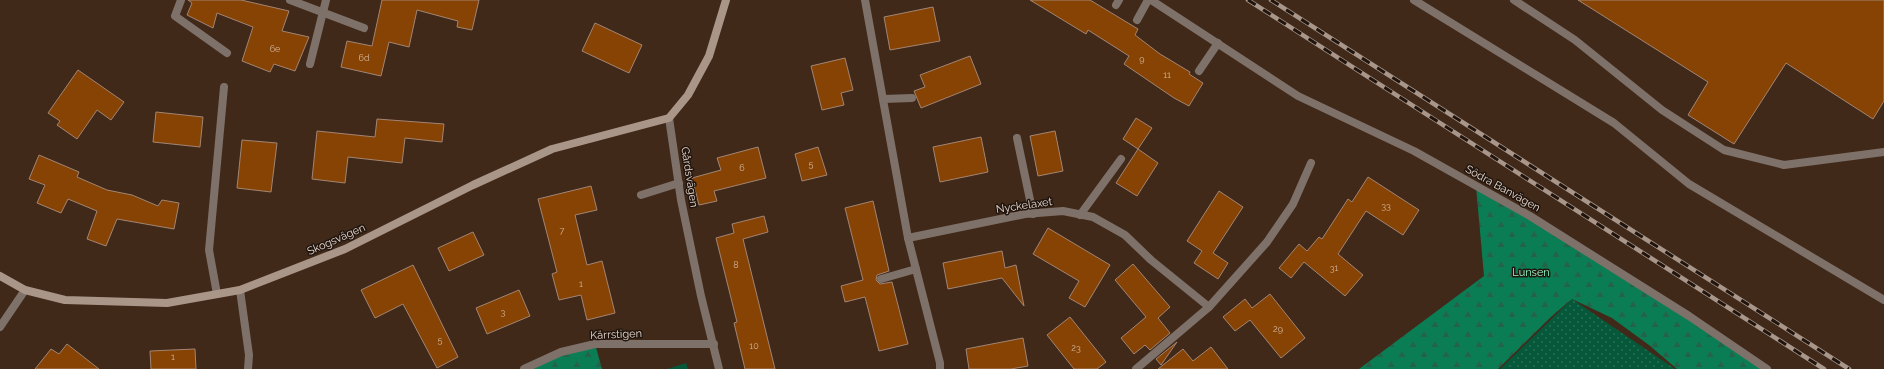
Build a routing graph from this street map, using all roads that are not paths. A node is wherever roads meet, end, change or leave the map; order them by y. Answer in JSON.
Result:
{"nodes":[{"id":1,"x":181,"y":0,"type":"edge"},
{"id":2,"x":290,"y":0,"type":"edge"},
{"id":3,"x":326,"y":0,"type":"edge"},
{"id":4,"x":726,"y":0,"type":"edge"},
{"id":5,"x":865,"y":0,"type":"edge"},
{"id":6,"x":1150,"y":0,"type":"edge"},
{"id":7,"x":1414,"y":0,"type":"edge"},
{"id":8,"x":1514,"y":0,"type":"edge"},
{"id":9,"x":323,"y":12,"type":"junction"},
{"id":10,"x":1137,"y":20,"type":"dead end"},
{"id":11,"x":364,"y":28,"type":"dead end"},
{"id":12,"x":1218,"y":43,"type":"junction"},
{"id":13,"x":228,"y":53,"type":"dead end"},
{"id":14,"x":310,"y":64,"type":"dead end"},
{"id":15,"x":1199,"y":71,"type":"dead end"},
{"id":16,"x":224,"y":87,"type":"dead end"},
{"id":17,"x":912,"y":98,"type":"dead end"},
{"id":18,"x":883,"y":99,"type":"junction"},
{"id":19,"x":669,"y":118,"type":"junction"},
{"id":20,"x":1017,"y":138,"type":"dead end"},
{"id":21,"x":1884,"y":152,"type":"edge"},
{"id":22,"x":1121,"y":159,"type":"dead end"},
{"id":23,"x":1311,"y":162,"type":"dead end"},
{"id":24,"x":679,"y":183,"type":"junction"},
{"id":25,"x":641,"y":195,"type":"dead end"},
{"id":26,"x":1033,"y":214,"type":"junction"},
{"id":27,"x":1080,"y":215,"type":"junction"},
{"id":28,"x":908,"y":238,"type":"junction"},
{"id":29,"x":916,"y":269,"type":"junction"},
{"id":30,"x":0,"y":276,"type":"edge"},
{"id":31,"x":881,"y":279,"type":"dead end"},
{"id":32,"x":25,"y":290,"type":"junction"},
{"id":33,"x":240,"y":290,"type":"junction"},
{"id":34,"x":217,"y":294,"type":"junction"},
{"id":35,"x":1884,"y":300,"type":"edge"},
{"id":36,"x":1209,"y":307,"type":"junction"},
{"id":37,"x":0,"y":328,"type":"edge"},
{"id":38,"x":714,"y":344,"type":"junction"},
{"id":39,"x":248,"y":369,"type":"edge"},
{"id":40,"x":524,"y":369,"type":"edge"},
{"id":41,"x":719,"y":369,"type":"edge"},
{"id":42,"x":940,"y":369,"type":"edge"},
{"id":43,"x":1136,"y":369,"type":"edge"},
{"id":44,"x":1767,"y":369,"type":"edge"}],
"edges":[{"from":1,"to":13,"type":"street"},
{"from":2,"to":9,"type":"street"},
{"from":3,"to":9,"type":"street"},
{"from":4,"to":19,"type":"street"},
{"from":5,"to":18,"type":"street"},
{"from":6,"to":10,"type":"street","name":"Södra Banvägen"},
{"from":6,"to":12,"type":"street","name":"Södra Banvägen"},
{"from":7,"to":35,"type":"street"},
{"from":8,"to":21,"type":"street"},
{"from":9,"to":11,"type":"street"},
{"from":9,"to":14,"type":"street"},
{"from":12,"to":15,"type":"street"},
{"from":12,"to":44,"type":"street","name":"Södra Banvägen"},
{"from":16,"to":34,"type":"street"},
{"from":17,"to":18,"type":"street"},
{"from":18,"to":28,"type":"street"},
{"from":19,"to":24,"type":"street","name":"Gårdsvägen"},
{"from":19,"to":33,"type":"street","name":"Skogsvägen"},
{"from":20,"to":26,"type":"street"},
{"from":22,"to":27,"type":"street"},
{"from":23,"to":36,"type":"street"},
{"from":24,"to":25,"type":"street"},
{"from":24,"to":38,"type":"street","name":"Gårdsvägen"},
{"from":26,"to":27,"type":"street","name":"Nyckelaxet"},
{"from":26,"to":28,"type":"street","name":"Nyckelaxet"},
{"from":27,"to":36,"type":"street","name":"Nyckelaxet"},
{"from":28,"to":29,"type":"street"},
{"from":29,"to":31,"type":"street"},
{"from":29,"to":42,"type":"street"},
{"from":30,"to":32,"type":"street","name":"Skogsvägen"},
{"from":32,"to":34,"type":"street","name":"Skogsvägen"},
{"from":32,"to":37,"type":"street"},
{"from":33,"to":34,"type":"street","name":"Skogsvägen"},
{"from":33,"to":39,"type":"street"},
{"from":36,"to":43,"type":"street"},
{"from":38,"to":40,"type":"street","name":"Kärrstigen"},
{"from":38,"to":41,"type":"street","name":"Gårdsvägen"}]}
